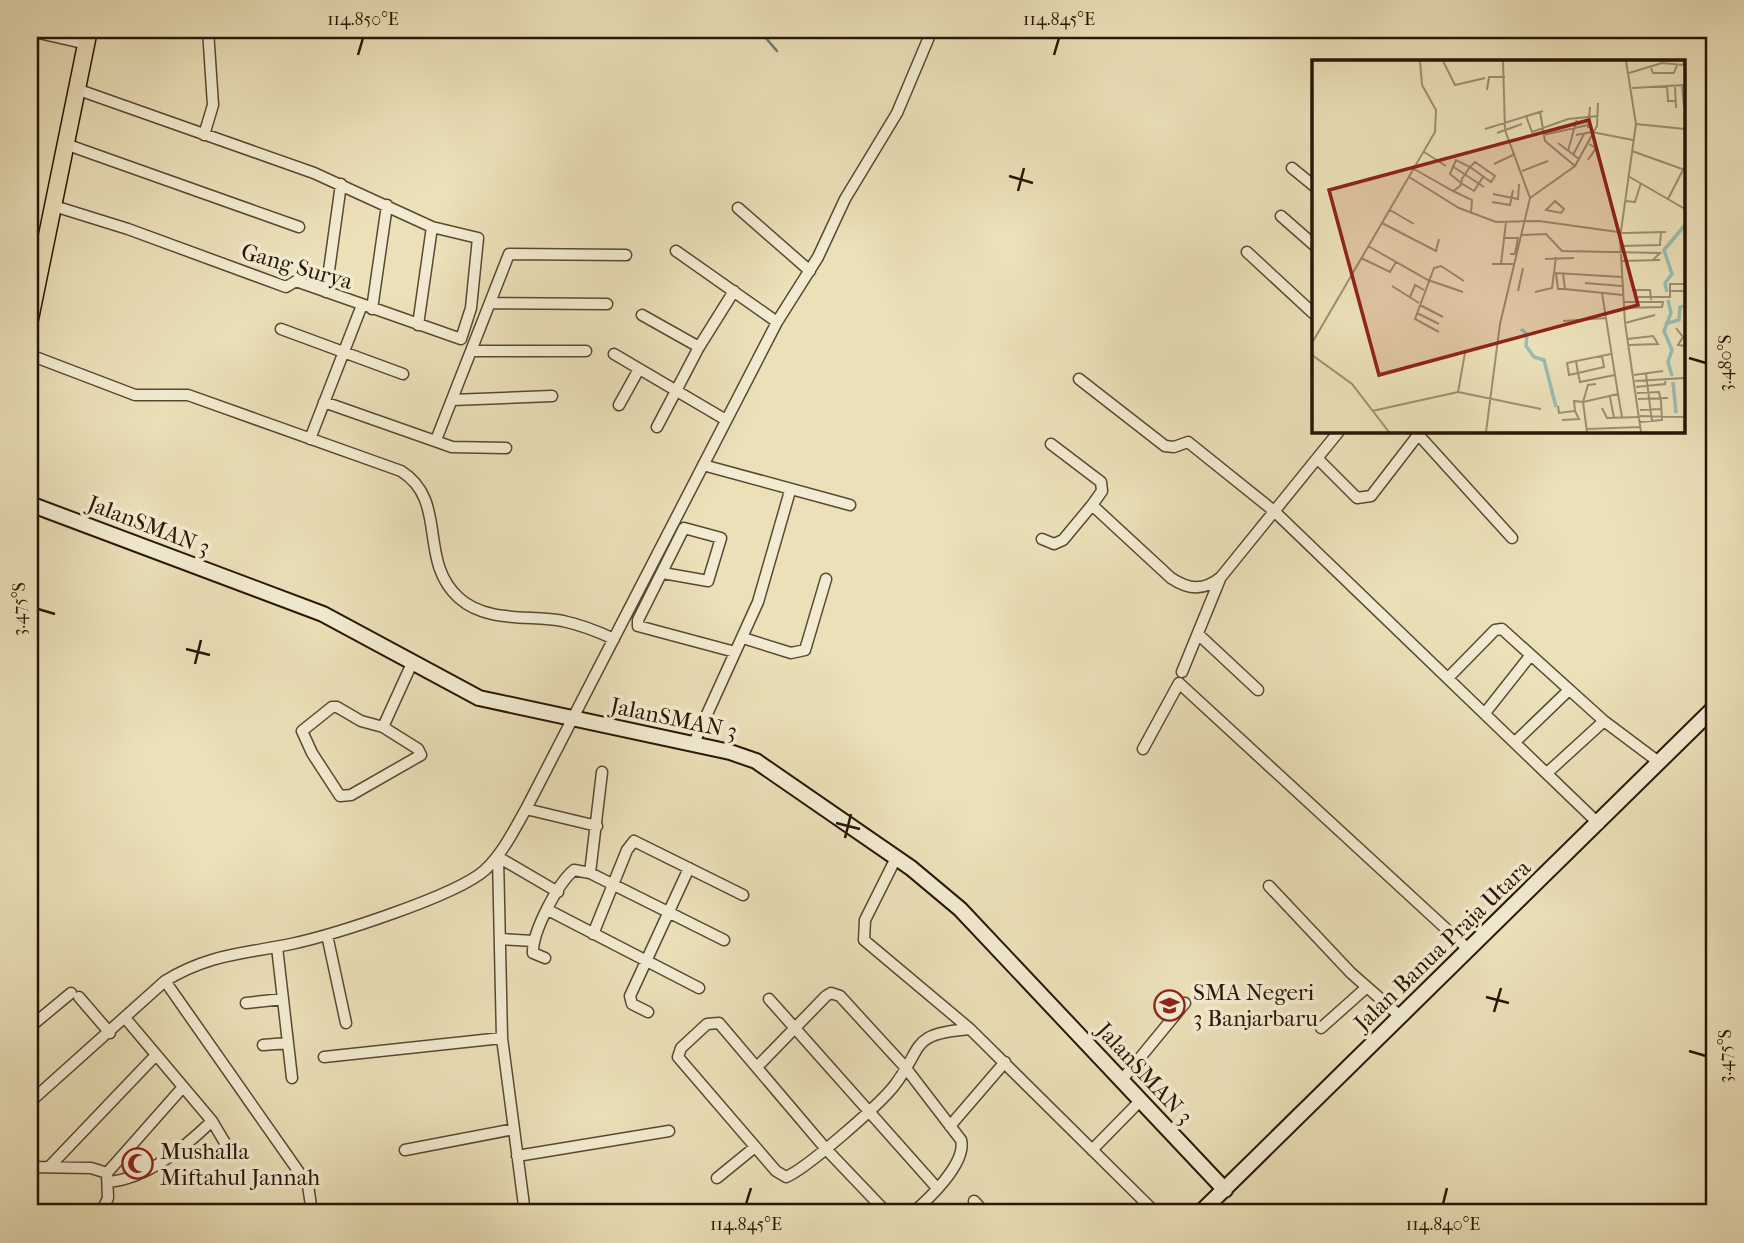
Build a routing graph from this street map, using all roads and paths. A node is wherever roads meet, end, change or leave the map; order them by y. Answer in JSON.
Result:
{"nodes":[{"id":1,"x":208,"y":30,"type":"edge"},
{"id":2,"x":932,"y":30,"type":"edge"},
{"id":3,"x":30,"y":31,"type":"edge"},
{"id":4,"x":88,"y":37,"type":"edge"},
{"id":5,"x":79,"y":90,"type":"junction"},
{"id":6,"x":204,"y":135,"type":"junction"},
{"id":7,"x":68,"y":145,"type":"junction"},
{"id":8,"x":1292,"y":168,"type":"dead end"},
{"id":9,"x":341,"y":184,"type":"junction"},
{"id":10,"x":1312,"y":184,"type":"edge"},
{"id":11,"x":387,"y":205,"type":"junction"},
{"id":12,"x":54,"y":206,"type":"junction"},
{"id":13,"x":738,"y":208,"type":"dead end"},
{"id":14,"x":1281,"y":216,"type":"dead end"},
{"id":15,"x":299,"y":227,"type":"dead end"},
{"id":16,"x":432,"y":227,"type":"junction"},
{"id":17,"x":1312,"y":243,"type":"edge"},
{"id":18,"x":676,"y":251,"type":"dead end"},
{"id":19,"x":1247,"y":252,"type":"dead end"},
{"id":20,"x":626,"y":255,"type":"dead end"},
{"id":21,"x":35,"y":267,"type":"edge"},
{"id":22,"x":810,"y":271,"type":"junction"},
{"id":23,"x":734,"y":290,"type":"junction"},
{"id":24,"x":326,"y":292,"type":"junction"},
{"id":25,"x":490,"y":303,"type":"junction"},
{"id":26,"x":607,"y":304,"type":"dead end"},
{"id":27,"x":367,"y":307,"type":"junction"},
{"id":28,"x":31,"y":309,"type":"edge"},
{"id":29,"x":1312,"y":312,"type":"edge"},
{"id":30,"x":642,"y":315,"type":"dead end"},
{"id":31,"x":777,"y":323,"type":"junction"},
{"id":32,"x":418,"y":325,"type":"junction"},
{"id":33,"x":281,"y":329,"type":"dead end"},
{"id":34,"x":461,"y":339,"type":"junction"},
{"id":35,"x":472,"y":347,"type":"junction"},
{"id":36,"x":699,"y":347,"type":"junction"},
{"id":37,"x":586,"y":351,"type":"dead end"},
{"id":38,"x":343,"y":352,"type":"junction"},
{"id":39,"x":614,"y":354,"type":"dead end"},
{"id":40,"x":30,"y":355,"type":"edge"},
{"id":41,"x":639,"y":369,"type":"junction"},
{"id":42,"x":403,"y":374,"type":"dead end"},
{"id":43,"x":1079,"y":379,"type":"dead end"},
{"id":44,"x":678,"y":392,"type":"junction"},
{"id":45,"x":552,"y":396,"type":"dead end"},
{"id":46,"x":452,"y":400,"type":"junction"},
{"id":47,"x":324,"y":401,"type":"junction"},
{"id":48,"x":619,"y":405,"type":"dead end"},
{"id":49,"x":726,"y":420,"type":"junction"},
{"id":50,"x":657,"y":428,"type":"dead end"},
{"id":51,"x":1338,"y":432,"type":"edge"},
{"id":52,"x":1416,"y":433,"type":"edge"},
{"id":53,"x":310,"y":439,"type":"junction"},
{"id":54,"x":436,"y":440,"type":"junction"},
{"id":55,"x":1051,"y":444,"type":"dead end"},
{"id":56,"x":506,"y":447,"type":"dead end"},
{"id":57,"x":1318,"y":459,"type":"junction"},
{"id":58,"x":703,"y":465,"type":"junction"},
{"id":59,"x":790,"y":491,"type":"junction"},
{"id":60,"x":30,"y":504,"type":"edge"},
{"id":61,"x":850,"y":505,"type":"dead end"},
{"id":62,"x":1092,"y":505,"type":"junction"},
{"id":63,"x":1274,"y":511,"type":"junction"},
{"id":64,"x":1512,"y":538,"type":"dead end"},
{"id":65,"x":1042,"y":539,"type":"dead end"},
{"id":66,"x":663,"y":573,"type":"junction"},
{"id":67,"x":1221,"y":577,"type":"junction"},
{"id":68,"x":825,"y":579,"type":"dead end"},
{"id":69,"x":1198,"y":634,"type":"junction"},
{"id":70,"x":743,"y":638,"type":"junction"},
{"id":71,"x":614,"y":639,"type":"junction"},
{"id":72,"x":735,"y":652,"type":"junction"},
{"id":73,"x":1531,"y":656,"type":"junction"},
{"id":74,"x":413,"y":662,"type":"junction"},
{"id":75,"x":1182,"y":673,"type":"dead end"},
{"id":76,"x":1448,"y":678,"type":"junction"},
{"id":77,"x":1258,"y":690,"type":"dead end"},
{"id":78,"x":1569,"y":690,"type":"junction"},
{"id":79,"x":1714,"y":708,"type":"edge"},
{"id":80,"x":1485,"y":713,"type":"junction"},
{"id":81,"x":572,"y":719,"type":"junction"},
{"id":82,"x":1604,"y":721,"type":"junction"},
{"id":83,"x":383,"y":727,"type":"junction"},
{"id":84,"x":1515,"y":742,"type":"junction"},
{"id":85,"x":693,"y":745,"type":"junction"},
{"id":86,"x":1143,"y":749,"type":"dead end"},
{"id":87,"x":1660,"y":763,"type":"junction"},
{"id":88,"x":602,"y":772,"type":"dead end"},
{"id":89,"x":1546,"y":773,"type":"junction"},
{"id":90,"x":526,"y":809,"type":"junction"},
{"id":91,"x":1599,"y":824,"type":"junction"},
{"id":92,"x":597,"y":826,"type":"junction"},
{"id":93,"x":498,"y":857,"type":"junction"},
{"id":94,"x":897,"y":858,"type":"junction"},
{"id":95,"x":689,"y":868,"type":"junction"},
{"id":96,"x":590,"y":873,"type":"junction"},
{"id":97,"x":614,"y":885,"type":"junction"},
{"id":98,"x":1269,"y":886,"type":"dead end"},
{"id":99,"x":558,"y":892,"type":"junction"},
{"id":100,"x":743,"y":895,"type":"dead end"},
{"id":101,"x":548,"y":910,"type":"junction"},
{"id":102,"x":668,"y":912,"type":"junction"},
{"id":103,"x":593,"y":934,"type":"junction"},
{"id":104,"x":327,"y":936,"type":"junction"},
{"id":105,"x":500,"y":939,"type":"junction"},
{"id":106,"x":724,"y":940,"type":"dead end"},
{"id":107,"x":533,"y":941,"type":"junction"},
{"id":108,"x":277,"y":947,"type":"junction"},
{"id":109,"x":1468,"y":949,"type":"junction"},
{"id":110,"x":545,"y":958,"type":"dead end"},
{"id":111,"x":645,"y":961,"type":"junction"},
{"id":112,"x":165,"y":981,"type":"junction"},
{"id":113,"x":1367,"y":987,"type":"junction"},
{"id":114,"x":699,"y":988,"type":"dead end"},
{"id":115,"x":283,"y":999,"type":"junction"},
{"id":116,"x":769,"y":999,"type":"dead end"},
{"id":117,"x":246,"y":1003,"type":"dead end"},
{"id":118,"x":1185,"y":1003,"type":"dead end"},
{"id":119,"x":648,"y":1012,"type":"dead end"},
{"id":120,"x":1400,"y":1016,"type":"junction"},
{"id":121,"x":125,"y":1019,"type":"junction"},
{"id":122,"x":346,"y":1023,"type":"dead end"},
{"id":123,"x":30,"y":1027,"type":"edge"},
{"id":124,"x":1321,"y":1028,"type":"dead end"},
{"id":125,"x":970,"y":1029,"type":"junction"},
{"id":126,"x":794,"y":1030,"type":"junction"},
{"id":127,"x":110,"y":1033,"type":"junction"},
{"id":128,"x":502,"y":1038,"type":"junction"},
{"id":129,"x":288,"y":1043,"type":"junction"},
{"id":130,"x":263,"y":1045,"type":"dead end"},
{"id":131,"x":156,"y":1055,"type":"junction"},
{"id":132,"x":324,"y":1057,"type":"dead end"},
{"id":133,"x":1005,"y":1062,"type":"junction"},
{"id":134,"x":757,"y":1067,"type":"junction"},
{"id":135,"x":905,"y":1068,"type":"junction"},
{"id":136,"x":292,"y":1078,"type":"dead end"},
{"id":137,"x":1121,"y":1081,"type":"junction"},
{"id":138,"x":183,"y":1087,"type":"junction"},
{"id":139,"x":32,"y":1095,"type":"edge"},
{"id":140,"x":1139,"y":1101,"type":"junction"},
{"id":141,"x":866,"y":1111,"type":"junction"},
{"id":142,"x":212,"y":1121,"type":"junction"},
{"id":143,"x":950,"y":1126,"type":"junction"},
{"id":144,"x":514,"y":1129,"type":"junction"},
{"id":145,"x":669,"y":1131,"type":"dead end"},
{"id":146,"x":755,"y":1147,"type":"junction"},
{"id":147,"x":826,"y":1149,"type":"junction"},
{"id":148,"x":405,"y":1150,"type":"dead end"},
{"id":149,"x":1092,"y":1150,"type":"junction"},
{"id":150,"x":231,"y":1153,"type":"dead end"},
{"id":151,"x":517,"y":1156,"type":"junction"},
{"id":152,"x":50,"y":1166,"type":"junction"},
{"id":153,"x":30,"y":1167,"type":"edge"},
{"id":154,"x":108,"y":1177,"type":"junction"},
{"id":155,"x":717,"y":1178,"type":"dead end"},
{"id":156,"x":937,"y":1188,"type":"junction"},
{"id":157,"x":1225,"y":1190,"type":"junction"},
{"id":158,"x":974,"y":1201,"type":"dead end"},
{"id":159,"x":101,"y":1213,"type":"edge"},
{"id":160,"x":312,"y":1213,"type":"edge"},
{"id":161,"x":525,"y":1213,"type":"edge"},
{"id":162,"x":887,"y":1213,"type":"edge"},
{"id":163,"x":912,"y":1213,"type":"edge"},
{"id":164,"x":985,"y":1213,"type":"edge"},
{"id":165,"x":1156,"y":1213,"type":"edge"},
{"id":166,"x":1200,"y":1213,"type":"edge"}],
"edges":[{"from":1,"to":6,"type":"street"},
{"from":2,"to":22,"type":"street"},
{"from":3,"to":4,"type":"street"},
{"from":4,"to":5,"type":"main road"},
{"from":5,"to":6,"type":"street"},
{"from":5,"to":7,"type":"main road"},
{"from":6,"to":9,"type":"street"},
{"from":7,"to":12,"type":"main road"},
{"from":7,"to":15,"type":"street"},
{"from":8,"to":10,"type":"street"},
{"from":9,"to":11,"type":"street"},
{"from":9,"to":24,"type":"street"},
{"from":11,"to":16,"type":"street"},
{"from":11,"to":27,"type":"street"},
{"from":12,"to":21,"type":"main road"},
{"from":12,"to":24,"type":"street","name":"Gang Surya"},
{"from":13,"to":22,"type":"street"},
{"from":14,"to":17,"type":"street"},
{"from":16,"to":32,"type":"street"},
{"from":16,"to":34,"type":"street"},
{"from":18,"to":23,"type":"street"},
{"from":19,"to":29,"type":"street"},
{"from":20,"to":25,"type":"street"},
{"from":21,"to":28,"type":"main road"},
{"from":22,"to":31,"type":"street"},
{"from":23,"to":31,"type":"street"},
{"from":23,"to":36,"type":"street"},
{"from":24,"to":27,"type":"street","name":"Gang Surya"},
{"from":25,"to":26,"type":"street"},
{"from":25,"to":35,"type":"street"},
{"from":27,"to":32,"type":"street","name":"Gang Surya"},
{"from":27,"to":38,"type":"street"},
{"from":30,"to":36,"type":"street"},
{"from":31,"to":49,"type":"street"},
{"from":32,"to":34,"type":"street","name":"Gang Surya"},
{"from":33,"to":38,"type":"street"},
{"from":34,"to":35,"type":"street","name":"Gang Surya"},
{"from":35,"to":37,"type":"street"},
{"from":35,"to":46,"type":"street"},
{"from":36,"to":44,"type":"street"},
{"from":38,"to":42,"type":"street"},
{"from":38,"to":47,"type":"street"},
{"from":39,"to":41,"type":"street"},
{"from":40,"to":53,"type":"street"},
{"from":41,"to":44,"type":"street"},
{"from":41,"to":48,"type":"street"},
{"from":43,"to":63,"type":"street"},
{"from":44,"to":49,"type":"street"},
{"from":44,"to":50,"type":"street"},
{"from":45,"to":46,"type":"street"},
{"from":46,"to":54,"type":"street"},
{"from":47,"to":53,"type":"street"},
{"from":47,"to":54,"type":"street"},
{"from":49,"to":58,"type":"street"},
{"from":51,"to":57,"type":"street"},
{"from":52,"to":57,"type":"street"},
{"from":52,"to":64,"type":"street"},
{"from":53,"to":71,"type":"street"},
{"from":54,"to":56,"type":"street"},
{"from":55,"to":62,"type":"street"},
{"from":57,"to":63,"type":"street"},
{"from":58,"to":59,"type":"street"},
{"from":58,"to":71,"type":"street"},
{"from":59,"to":61,"type":"street"},
{"from":59,"to":70,"type":"street"},
{"from":60,"to":74,"type":"street","name":"JalanSMAN 3"},
{"from":62,"to":65,"type":"street"},
{"from":62,"to":67,"type":"street"},
{"from":63,"to":67,"type":"street"},
{"from":63,"to":76,"type":"street"},
{"from":66,"to":66,"type":"street"},
{"from":66,"to":72,"type":"street"},
{"from":67,"to":69,"type":"street"},
{"from":68,"to":70,"type":"street"},
{"from":69,"to":75,"type":"street"},
{"from":69,"to":77,"type":"street"},
{"from":70,"to":72,"type":"street"},
{"from":71,"to":81,"type":"street"},
{"from":72,"to":85,"type":"street"},
{"from":73,"to":76,"type":"street"},
{"from":73,"to":78,"type":"street"},
{"from":73,"to":80,"type":"street"},
{"from":74,"to":81,"type":"street","name":"JalanSMAN 3"},
{"from":74,"to":83,"type":"street"},
{"from":76,"to":80,"type":"street"},
{"from":78,"to":82,"type":"street"},
{"from":78,"to":84,"type":"street"},
{"from":79,"to":87,"type":"street","name":"Jalan Banua Praja Utara"},
{"from":80,"to":84,"type":"street"},
{"from":81,"to":85,"type":"street","name":"JalanSMAN 3"},
{"from":81,"to":90,"type":"street"},
{"from":82,"to":87,"type":"street"},
{"from":82,"to":89,"type":"street"},
{"from":83,"to":83,"type":"street"},
{"from":84,"to":89,"type":"street"},
{"from":85,"to":94,"type":"street","name":"JalanSMAN 3"},
{"from":86,"to":109,"type":"street"},
{"from":87,"to":91,"type":"street","name":"Jalan Banua Praja Utara"},
{"from":88,"to":92,"type":"street"},
{"from":89,"to":91,"type":"street"},
{"from":90,"to":92,"type":"street"},
{"from":90,"to":93,"type":"street"},
{"from":91,"to":109,"type":"street","name":"Jalan Banua Praja Utara"},
{"from":92,"to":96,"type":"street"},
{"from":93,"to":99,"type":"street"},
{"from":93,"to":104,"type":"street"},
{"from":93,"to":105,"type":"street"},
{"from":94,"to":125,"type":"street"},
{"from":94,"to":137,"type":"street","name":"JalanSMAN 3"},
{"from":95,"to":97,"type":"street"},
{"from":95,"to":100,"type":"street"},
{"from":95,"to":102,"type":"street"},
{"from":96,"to":97,"type":"street"},
{"from":96,"to":99,"type":"street"},
{"from":97,"to":102,"type":"street"},
{"from":97,"to":103,"type":"street"},
{"from":98,"to":113,"type":"street"},
{"from":99,"to":101,"type":"street"},
{"from":101,"to":103,"type":"street"},
{"from":101,"to":107,"type":"street"},
{"from":102,"to":106,"type":"street"},
{"from":102,"to":111,"type":"street"},
{"from":103,"to":111,"type":"street"},
{"from":104,"to":108,"type":"street"},
{"from":104,"to":122,"type":"street"},
{"from":105,"to":107,"type":"street"},
{"from":105,"to":128,"type":"street"},
{"from":107,"to":110,"type":"street"},
{"from":108,"to":112,"type":"street"},
{"from":108,"to":115,"type":"street"},
{"from":109,"to":120,"type":"street","name":"Jalan Banua Praja Utara"},
{"from":111,"to":114,"type":"street"},
{"from":111,"to":119,"type":"street"},
{"from":112,"to":121,"type":"street"},
{"from":112,"to":160,"type":"street"},
{"from":113,"to":120,"type":"street"},
{"from":113,"to":124,"type":"street"},
{"from":115,"to":117,"type":"street"},
{"from":115,"to":129,"type":"street"},
{"from":116,"to":126,"type":"street"},
{"from":118,"to":137,"type":"street"},
{"from":120,"to":157,"type":"street","name":"Jalan Banua Praja Utara"},
{"from":121,"to":127,"type":"street"},
{"from":121,"to":131,"type":"street"},
{"from":123,"to":127,"type":"street"},
{"from":125,"to":133,"type":"street"},
{"from":125,"to":135,"type":"street"},
{"from":126,"to":134,"type":"street"},
{"from":126,"to":135,"type":"street"},
{"from":126,"to":141,"type":"street"},
{"from":127,"to":139,"type":"street"},
{"from":128,"to":132,"type":"street"},
{"from":128,"to":144,"type":"street"},
{"from":129,"to":130,"type":"street"},
{"from":129,"to":136,"type":"street"},
{"from":131,"to":138,"type":"street"},
{"from":131,"to":152,"type":"street"},
{"from":133,"to":143,"type":"street"},
{"from":133,"to":149,"type":"street"},
{"from":134,"to":146,"type":"street"},
{"from":134,"to":147,"type":"street"},
{"from":135,"to":141,"type":"street"},
{"from":135,"to":143,"type":"street"},
{"from":137,"to":140,"type":"street","name":"JalanSMAN 3"},
{"from":138,"to":142,"type":"street"},
{"from":138,"to":154,"type":"street"},
{"from":140,"to":149,"type":"street"},
{"from":140,"to":157,"type":"street","name":"JalanSMAN 3"},
{"from":141,"to":147,"type":"street"},
{"from":141,"to":156,"type":"street"},
{"from":142,"to":150,"type":"street"},
{"from":142,"to":154,"type":"street"},
{"from":143,"to":156,"type":"street"},
{"from":144,"to":148,"type":"street"},
{"from":144,"to":151,"type":"street"},
{"from":145,"to":151,"type":"street"},
{"from":146,"to":147,"type":"street"},
{"from":146,"to":155,"type":"street"},
{"from":147,"to":162,"type":"street"},
{"from":149,"to":165,"type":"street"},
{"from":151,"to":161,"type":"street"},
{"from":152,"to":153,"type":"street"},
{"from":152,"to":154,"type":"street"},
{"from":154,"to":159,"type":"street"},
{"from":156,"to":163,"type":"street"},
{"from":157,"to":166,"type":"street","name":"Jalan Banua Praja Utara"},
{"from":158,"to":164,"type":"street"}]}
